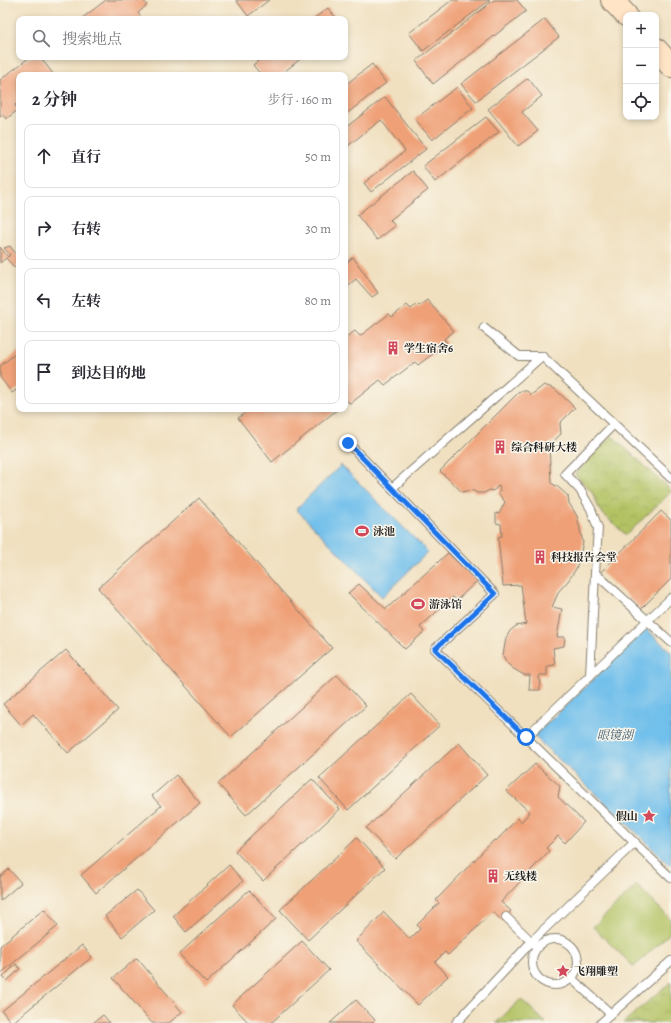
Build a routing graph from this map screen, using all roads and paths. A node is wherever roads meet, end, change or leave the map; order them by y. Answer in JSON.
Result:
{"nodes":[{"id":1,"x":612,"y":0,"type":"edge"},
{"id":2,"x":623,"y":12,"type":"edge"},
{"id":3,"x":659,"y":52,"type":"edge"},
{"id":4,"x":671,"y":66,"type":"edge"},
{"id":5,"x":484,"y":328,"type":"dead end"},
{"id":6,"x":542,"y":356,"type":"junction"},
{"id":7,"x":614,"y":424,"type":"junction"},
{"id":8,"x":348,"y":443,"type":"dead end"},
{"id":9,"x":671,"y":478,"type":"edge"},
{"id":10,"x":392,"y":488,"type":"junction"},
{"id":11,"x":595,"y":573,"type":"junction"},
{"id":12,"x":671,"y":598,"type":"edge"},
{"id":13,"x":647,"y":621,"type":"junction"},
{"id":14,"x":671,"y":642,"type":"edge"},
{"id":15,"x":590,"y":676,"type":"junction"},
{"id":16,"x":526,"y":737,"type":"junction"},
{"id":17,"x":635,"y":842,"type":"junction"},
{"id":18,"x":671,"y":878,"type":"edge"},
{"id":19,"x":506,"y":917,"type":"dead end"},
{"id":20,"x":535,"y":944,"type":"junction"},
{"id":21,"x":671,"y":961,"type":"edge"},
{"id":22,"x":571,"y":978,"type":"junction"},
{"id":23,"x":611,"y":1014,"type":"junction"},
{"id":24,"x":456,"y":1023,"type":"edge"},
{"id":25,"x":602,"y":1023,"type":"edge"}],
"edges":[{"from":1,"to":2,"type":"street"},
{"from":3,"to":4,"type":"street"},
{"from":5,"to":6,"type":"lane"},
{"from":6,"to":7,"type":"lane"},
{"from":6,"to":10,"type":"lane"},
{"from":7,"to":9,"type":"lane"},
{"from":7,"to":11,"type":"lane"},
{"from":8,"to":10,"type":"lane"},
{"from":10,"to":16,"type":"lane"},
{"from":11,"to":13,"type":"lane"},
{"from":11,"to":15,"type":"lane"},
{"from":12,"to":13,"type":"lane"},
{"from":13,"to":14,"type":"lane"},
{"from":13,"to":15,"type":"lane"},
{"from":15,"to":16,"type":"lane"},
{"from":16,"to":17,"type":"lane"},
{"from":17,"to":18,"type":"lane"},
{"from":17,"to":20,"type":"lane"},
{"from":19,"to":20,"type":"lane"},
{"from":20,"to":22,"type":"lane"},
{"from":20,"to":22,"type":"lane"},
{"from":20,"to":24,"type":"lane"},
{"from":21,"to":23,"type":"lane"},
{"from":22,"to":23,"type":"lane"},
{"from":23,"to":25,"type":"lane"}]}
